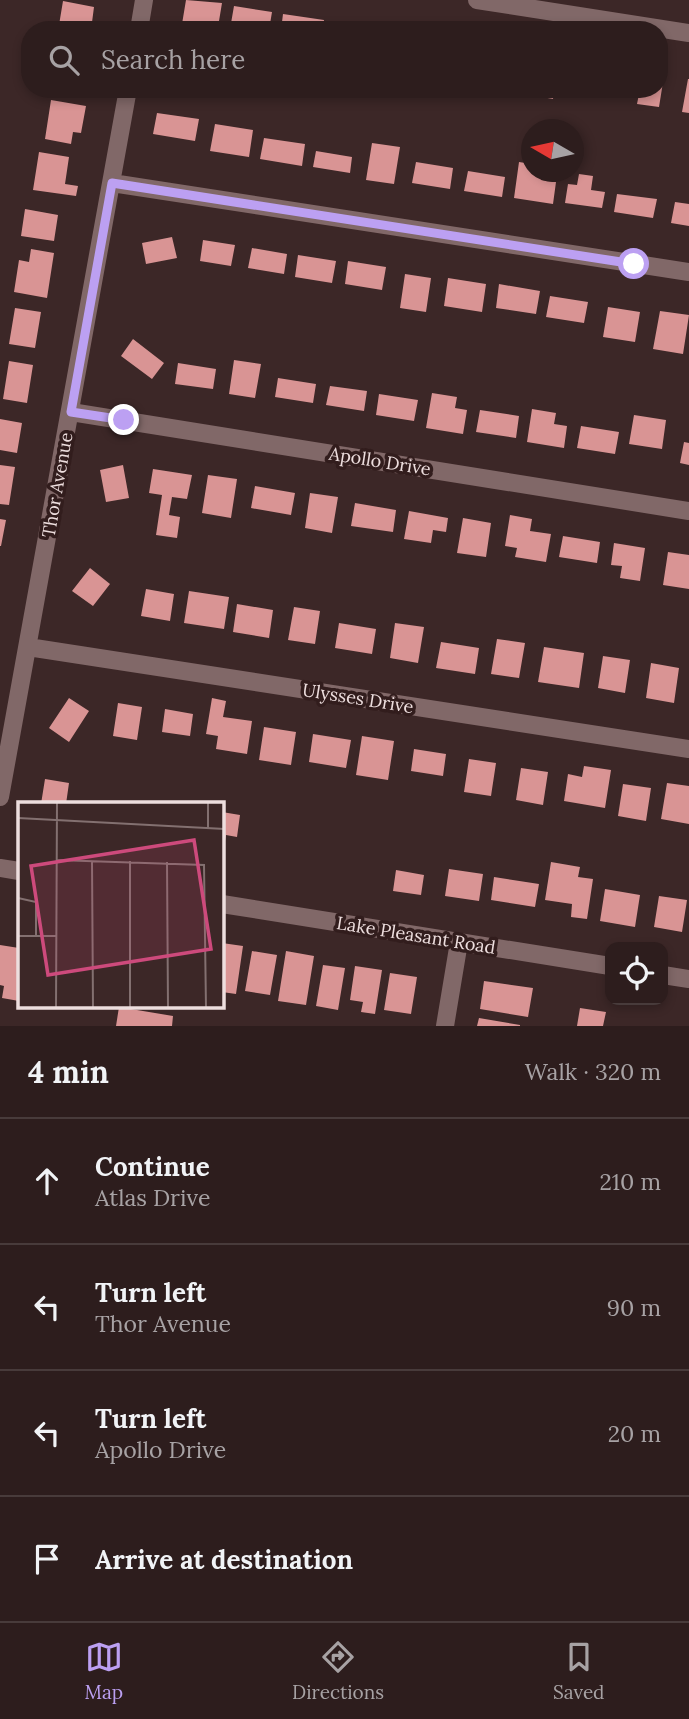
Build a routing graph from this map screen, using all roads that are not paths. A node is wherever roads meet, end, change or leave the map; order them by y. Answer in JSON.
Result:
{"nodes":[{"id":1,"x":144,"y":0,"type":"edge"},
{"id":2,"x":477,"y":0,"type":"edge"},
{"id":3,"x":140,"y":21,"type":"edge"},
{"id":4,"x":612,"y":21,"type":"edge"},
{"id":5,"x":668,"y":30,"type":"edge"},
{"id":6,"x":689,"y":33,"type":"edge"},
{"id":7,"x":126,"y":98,"type":"edge"},
{"id":8,"x":112,"y":183,"type":"junction"},
{"id":9,"x":689,"y":272,"type":"edge"},
{"id":10,"x":71,"y":412,"type":"junction"},
{"id":11,"x":689,"y":510,"type":"edge"},
{"id":12,"x":28,"y":647,"type":"junction"},
{"id":13,"x":689,"y":749,"type":"edge"},
{"id":14,"x":0,"y":797,"type":"edge"},
{"id":15,"x":0,"y":868,"type":"edge"},
{"id":16,"x":18,"y":871,"type":"edge"},
{"id":17,"x":224,"y":904,"type":"edge"},
{"id":18,"x":459,"y":942,"type":"junction"},
{"id":19,"x":605,"y":965,"type":"edge"},
{"id":20,"x":668,"y":976,"type":"edge"},
{"id":21,"x":689,"y":979,"type":"edge"},
{"id":22,"x":445,"y":1026,"type":"edge"}],
"edges":[{"from":1,"to":3,"type":"street"},
{"from":2,"to":4,"type":"street"},
{"from":5,"to":6,"type":"street"},
{"from":7,"to":8,"type":"street","name":"Thor Avenue"},
{"from":8,"to":9,"type":"street"},
{"from":8,"to":10,"type":"street","name":"Thor Avenue"},
{"from":10,"to":11,"type":"street","name":"Apollo Drive"},
{"from":10,"to":12,"type":"street","name":"Thor Avenue"},
{"from":12,"to":13,"type":"street","name":"Ulysses Drive"},
{"from":12,"to":14,"type":"street","name":"Thor Avenue"},
{"from":15,"to":16,"type":"street"},
{"from":17,"to":18,"type":"street","name":"Lake Pleasant Road"},
{"from":18,"to":19,"type":"street","name":"Lake Pleasant Road"},
{"from":18,"to":22,"type":"street"},
{"from":20,"to":21,"type":"street"}]}
